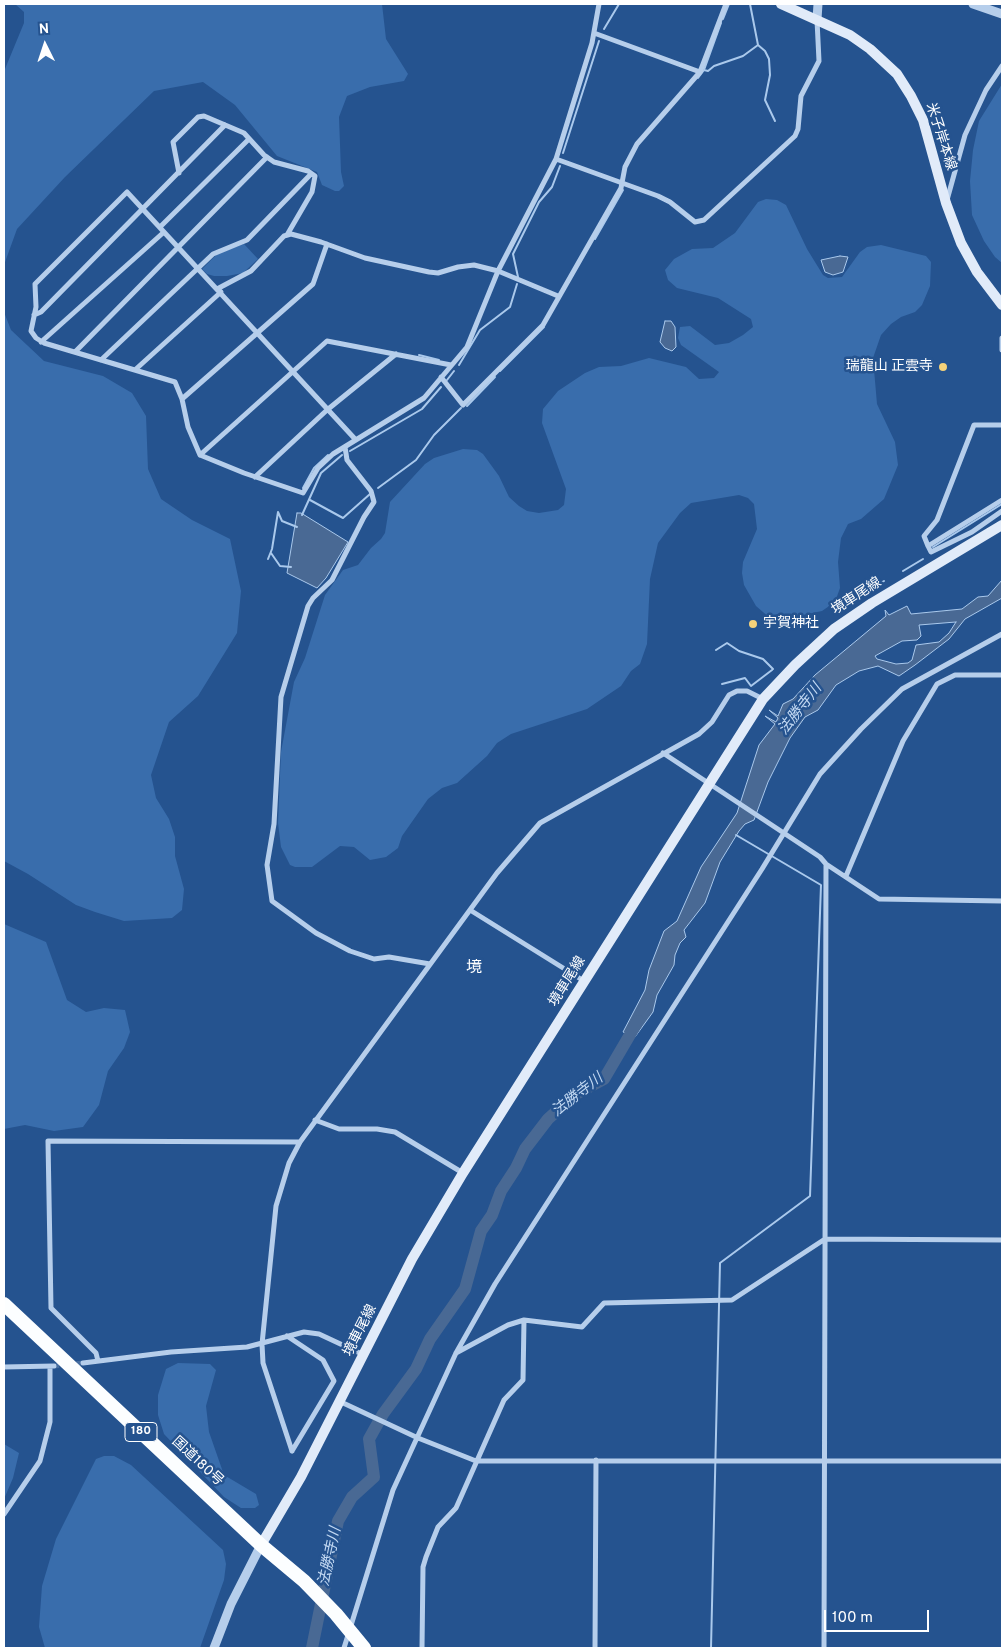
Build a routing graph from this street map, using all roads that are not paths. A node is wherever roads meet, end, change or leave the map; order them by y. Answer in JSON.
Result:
{"nodes":[{"id":1,"x":599,"y":4,"type":"edge"},
{"id":2,"x":726,"y":4,"type":"edge"},
{"id":3,"x":780,"y":4,"type":"edge"},
{"id":4,"x":818,"y":4,"type":"edge"},
{"id":5,"x":972,"y":4,"type":"edge"},
{"id":6,"x":1002,"y":14,"type":"edge"},
{"id":7,"x":817,"y":19,"type":"junction"},
{"id":8,"x":594,"y":33,"type":"junction"},
{"id":9,"x":1002,"y":66,"type":"edge"},
{"id":10,"x":700,"y":72,"type":"junction"},
{"id":11,"x":225,"y":125,"type":"junction"},
{"id":12,"x":249,"y":139,"type":"junction"},
{"id":13,"x":267,"y":157,"type":"junction"},
{"id":14,"x":556,"y":159,"type":"junction"},
{"id":15,"x":178,"y":173,"type":"junction"},
{"id":16,"x":312,"y":174,"type":"junction"},
{"id":17,"x":623,"y":184,"type":"junction"},
{"id":18,"x":946,"y":203,"type":"junction"},
{"id":19,"x":143,"y":210,"type":"junction"},
{"id":20,"x":162,"y":230,"type":"junction"},
{"id":21,"x":286,"y":236,"type":"junction"},
{"id":22,"x":326,"y":244,"type":"junction"},
{"id":23,"x":178,"y":247,"type":"junction"},
{"id":24,"x":199,"y":270,"type":"junction"},
{"id":25,"x":498,"y":271,"type":"junction"},
{"id":26,"x":219,"y":291,"type":"junction"},
{"id":27,"x":558,"y":296,"type":"junction"},
{"id":28,"x":1002,"y":305,"type":"edge"},
{"id":29,"x":34,"y":315,"type":"junction"},
{"id":30,"x":256,"y":333,"type":"junction"},
{"id":31,"x":1002,"y":338,"type":"edge"},
{"id":32,"x":42,"y":342,"type":"junction"},
{"id":33,"x":1002,"y":350,"type":"edge"},
{"id":34,"x":75,"y":352,"type":"junction"},
{"id":35,"x":396,"y":354,"type":"junction"},
{"id":36,"x":101,"y":360,"type":"junction"},
{"id":37,"x":451,"y":365,"type":"junction"},
{"id":38,"x":136,"y":369,"type":"junction"},
{"id":39,"x":292,"y":371,"type":"junction"},
{"id":40,"x":440,"y":377,"type":"junction"},
{"id":41,"x":182,"y":399,"type":"junction"},
{"id":42,"x":327,"y":410,"type":"junction"},
{"id":43,"x":1002,"y":425,"type":"edge"},
{"id":44,"x":355,"y":439,"type":"junction"},
{"id":45,"x":346,"y":447,"type":"junction"},
{"id":46,"x":200,"y":455,"type":"junction"},
{"id":47,"x":255,"y":477,"type":"junction"},
{"id":48,"x":1002,"y":500,"type":"edge"},
{"id":49,"x":1002,"y":510,"type":"edge"},
{"id":50,"x":1002,"y":525,"type":"edge"},
{"id":51,"x":928,"y":546,"type":"junction"},
{"id":52,"x":1002,"y":634,"type":"edge"},
{"id":53,"x":1002,"y":674,"type":"edge"},
{"id":54,"x":763,"y":699,"type":"junction"},
{"id":55,"x":663,"y":753,"type":"junction"},
{"id":56,"x":709,"y":784,"type":"junction"},
{"id":57,"x":784,"y":834,"type":"junction"},
{"id":58,"x":826,"y":864,"type":"junction"},
{"id":59,"x":846,"y":876,"type":"junction"},
{"id":60,"x":1002,"y":900,"type":"edge"},
{"id":61,"x":470,"y":910,"type":"junction"},
{"id":62,"x":430,"y":964,"type":"junction"},
{"id":63,"x":584,"y":982,"type":"junction"},
{"id":64,"x":316,"y":1120,"type":"junction"},
{"id":65,"x":300,"y":1142,"type":"junction"},
{"id":66,"x":463,"y":1173,"type":"junction"},
{"id":67,"x":825,"y":1239,"type":"junction"},
{"id":68,"x":1002,"y":1240,"type":"edge"},
{"id":69,"x":4,"y":1304,"type":"edge"},
{"id":70,"x":524,"y":1320,"type":"junction"},
{"id":71,"x":287,"y":1336,"type":"junction"},
{"id":72,"x":262,"y":1344,"type":"junction"},
{"id":73,"x":456,"y":1353,"type":"junction"},
{"id":74,"x":364,"y":1355,"type":"junction"},
{"id":75,"x":98,"y":1361,"type":"junction"},
{"id":76,"x":83,"y":1363,"type":"tunnel mouth"},
{"id":77,"x":4,"y":1367,"type":"edge"},
{"id":78,"x":341,"y":1402,"type":"junction"},
{"id":79,"x":418,"y":1438,"type":"junction"},
{"id":80,"x":596,"y":1460,"type":"junction"},
{"id":81,"x":476,"y":1461,"type":"junction"},
{"id":82,"x":823,"y":1461,"type":"junction"},
{"id":83,"x":1002,"y":1462,"type":"edge"},
{"id":84,"x":4,"y":1514,"type":"edge"},
{"id":85,"x":261,"y":1544,"type":"junction"},
{"id":86,"x":347,"y":1627,"type":"junction"},
{"id":87,"x":214,"y":1648,"type":"edge"},
{"id":88,"x":344,"y":1648,"type":"edge"},
{"id":89,"x":364,"y":1648,"type":"edge"},
{"id":90,"x":422,"y":1648,"type":"edge"},
{"id":91,"x":596,"y":1648,"type":"edge"},
{"id":92,"x":824,"y":1648,"type":"edge"}],
"edges":[{"from":1,"to":8,"type":"street"},
{"from":2,"to":10,"type":"street"},
{"from":3,"to":7,"type":"main road","name":"米子岸本線"},
{"from":4,"to":7,"type":"street"},
{"from":5,"to":6,"type":"street"},
{"from":7,"to":17,"type":"street"},
{"from":7,"to":18,"type":"main road","name":"米子岸本線"},
{"from":8,"to":10,"type":"street"},
{"from":8,"to":14,"type":"street"},
{"from":9,"to":18,"type":"street"},
{"from":10,"to":17,"type":"street"},
{"from":11,"to":12,"type":"street"},
{"from":11,"to":15,"type":"street"},
{"from":11,"to":15,"type":"street"},
{"from":12,"to":13,"type":"street"},
{"from":12,"to":20,"type":"street"},
{"from":13,"to":16,"type":"street"},
{"from":13,"to":23,"type":"street"},
{"from":14,"to":17,"type":"street"},
{"from":14,"to":25,"type":"street"},
{"from":15,"to":19,"type":"street"},
{"from":16,"to":21,"type":"street"},
{"from":16,"to":24,"type":"street"},
{"from":17,"to":27,"type":"street"},
{"from":18,"to":28,"type":"main road","name":"米子岸本線"},
{"from":19,"to":20,"type":"street"},
{"from":19,"to":29,"type":"street"},
{"from":19,"to":29,"type":"street"},
{"from":20,"to":23,"type":"street"},
{"from":20,"to":32,"type":"street"},
{"from":21,"to":22,"type":"street"},
{"from":21,"to":26,"type":"street"},
{"from":22,"to":25,"type":"street"},
{"from":22,"to":30,"type":"street"},
{"from":23,"to":24,"type":"street"},
{"from":23,"to":34,"type":"street"},
{"from":24,"to":26,"type":"street"},
{"from":24,"to":36,"type":"street"},
{"from":25,"to":27,"type":"street"},
{"from":25,"to":37,"type":"street"},
{"from":26,"to":30,"type":"street"},
{"from":26,"to":38,"type":"street"},
{"from":27,"to":40,"type":"street"},
{"from":29,"to":32,"type":"street"},
{"from":30,"to":39,"type":"street"},
{"from":30,"to":41,"type":"street"},
{"from":31,"to":33,"type":"street"},
{"from":32,"to":34,"type":"street"},
{"from":34,"to":36,"type":"street"},
{"from":35,"to":37,"type":"street"},
{"from":35,"to":39,"type":"street"},
{"from":35,"to":42,"type":"street"},
{"from":36,"to":38,"type":"street"},
{"from":37,"to":40,"type":"street"},
{"from":38,"to":41,"type":"street"},
{"from":39,"to":42,"type":"street"},
{"from":39,"to":46,"type":"street"},
{"from":40,"to":44,"type":"street"},
{"from":41,"to":46,"type":"street"},
{"from":42,"to":44,"type":"street"},
{"from":42,"to":47,"type":"street"},
{"from":43,"to":51,"type":"street"},
{"from":44,"to":45,"type":"street"},
{"from":45,"to":47,"type":"street"},
{"from":45,"to":62,"type":"street"},
{"from":46,"to":47,"type":"street"},
{"from":48,"to":51,"type":"street"},
{"from":49,"to":51,"type":"street"},
{"from":50,"to":54,"type":"main road","name":"境車尾線"},
{"from":52,"to":57,"type":"street"},
{"from":53,"to":59,"type":"street"},
{"from":54,"to":55,"type":"street"},
{"from":54,"to":56,"type":"main road","name":"境車尾線"},
{"from":55,"to":56,"type":"street"},
{"from":55,"to":61,"type":"street"},
{"from":56,"to":57,"type":"street"},
{"from":56,"to":63,"type":"main road","name":"境車尾線"},
{"from":57,"to":58,"type":"street"},
{"from":57,"to":73,"type":"street"},
{"from":58,"to":59,"type":"street"},
{"from":58,"to":67,"type":"street"},
{"from":59,"to":60,"type":"street"},
{"from":61,"to":62,"type":"street"},
{"from":61,"to":63,"type":"street"},
{"from":62,"to":64,"type":"street"},
{"from":63,"to":66,"type":"main road","name":"境車尾線"},
{"from":64,"to":65,"type":"street"},
{"from":64,"to":66,"type":"street"},
{"from":65,"to":72,"type":"street"},
{"from":65,"to":75,"type":"street"},
{"from":66,"to":74,"type":"main road","name":"境車尾線"},
{"from":67,"to":68,"type":"street"},
{"from":67,"to":70,"type":"street"},
{"from":67,"to":82,"type":"street"},
{"from":69,"to":85,"type":"highway","name":"国道180号","number":"180"},
{"from":70,"to":73,"type":"street"},
{"from":70,"to":81,"type":"street"},
{"from":71,"to":72,"type":"street"},
{"from":71,"to":72,"type":"street"},
{"from":71,"to":74,"type":"street"},
{"from":72,"to":75,"type":"street"},
{"from":73,"to":79,"type":"street"},
{"from":74,"to":78,"type":"main road","name":"境車尾線"},
{"from":75,"to":76,"type":"street"},
{"from":77,"to":84,"type":"street"},
{"from":78,"to":79,"type":"street"},
{"from":78,"to":85,"type":"main road","name":"境車尾線"},
{"from":79,"to":81,"type":"street"},
{"from":79,"to":86,"type":"street"},
{"from":80,"to":81,"type":"street"},
{"from":80,"to":82,"type":"street"},
{"from":80,"to":91,"type":"street"},
{"from":81,"to":90,"type":"street"},
{"from":82,"to":83,"type":"street"},
{"from":82,"to":92,"type":"street"},
{"from":85,"to":86,"type":"highway","name":"国道180号","number":"180"},
{"from":85,"to":87,"type":"street"},
{"from":86,"to":88,"type":"street"},
{"from":86,"to":89,"type":"highway","name":"国道180号","number":"180"}]}
